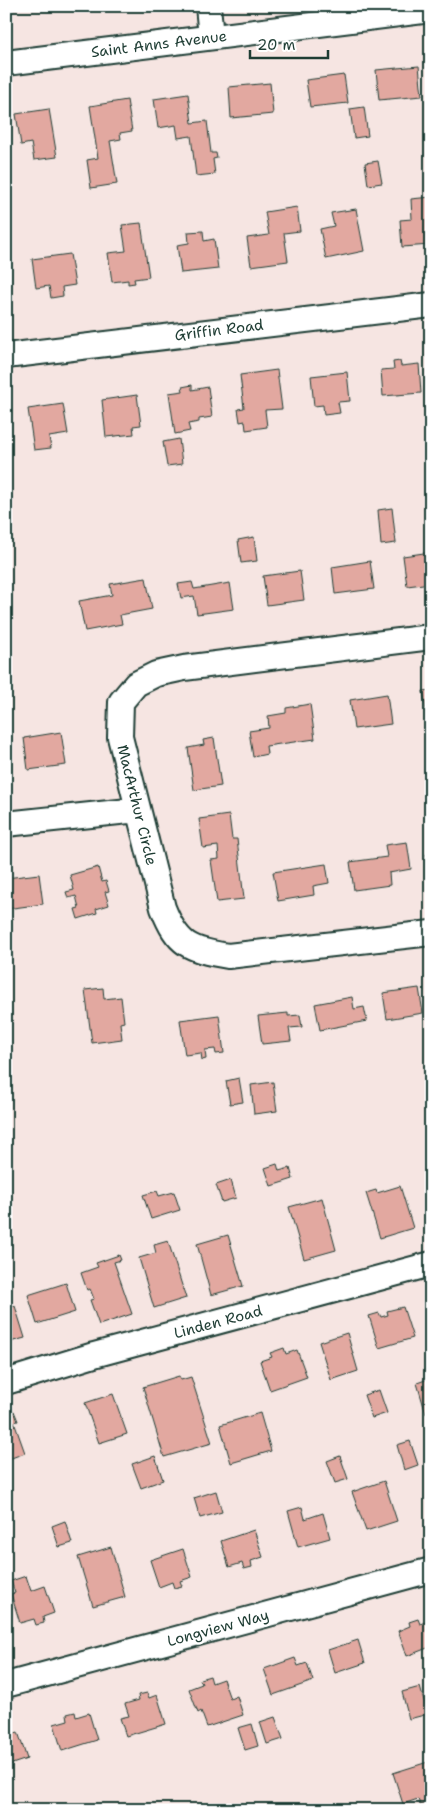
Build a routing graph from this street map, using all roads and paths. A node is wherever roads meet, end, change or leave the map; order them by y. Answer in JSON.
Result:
{"nodes":[{"id":1,"x":208,"y":6,"type":"edge"},
{"id":2,"x":431,"y":10,"type":"edge"},
{"id":3,"x":211,"y":38,"type":"junction"},
{"id":4,"x":6,"y":63,"type":"edge"},
{"id":5,"x":431,"y":305,"type":"edge"},
{"id":6,"x":6,"y":356,"type":"edge"},
{"id":7,"x":431,"y":637,"type":"edge"},
{"id":8,"x":138,"y":810,"type":"junction"},
{"id":9,"x":6,"y":824,"type":"edge"},
{"id":10,"x":431,"y":934,"type":"edge"},
{"id":11,"x":431,"y":1264,"type":"edge"},
{"id":12,"x":6,"y":1382,"type":"edge"},
{"id":13,"x":431,"y":1570,"type":"edge"},
{"id":14,"x":6,"y":1685,"type":"edge"}],
"edges":[{"from":1,"to":3,"type":"street"},
{"from":2,"to":3,"type":"street","name":"Saint Anns Avenue"},
{"from":3,"to":4,"type":"street","name":"Saint Anns Avenue"},
{"from":5,"to":6,"type":"street","name":"Griffin Road"},
{"from":7,"to":8,"type":"street","name":"MacArthur Circle"},
{"from":8,"to":9,"type":"street"},
{"from":8,"to":10,"type":"street","name":"MacArthur Circle"},
{"from":11,"to":12,"type":"street","name":"Linden Road"},
{"from":13,"to":14,"type":"street","name":"Longview Way"}]}
